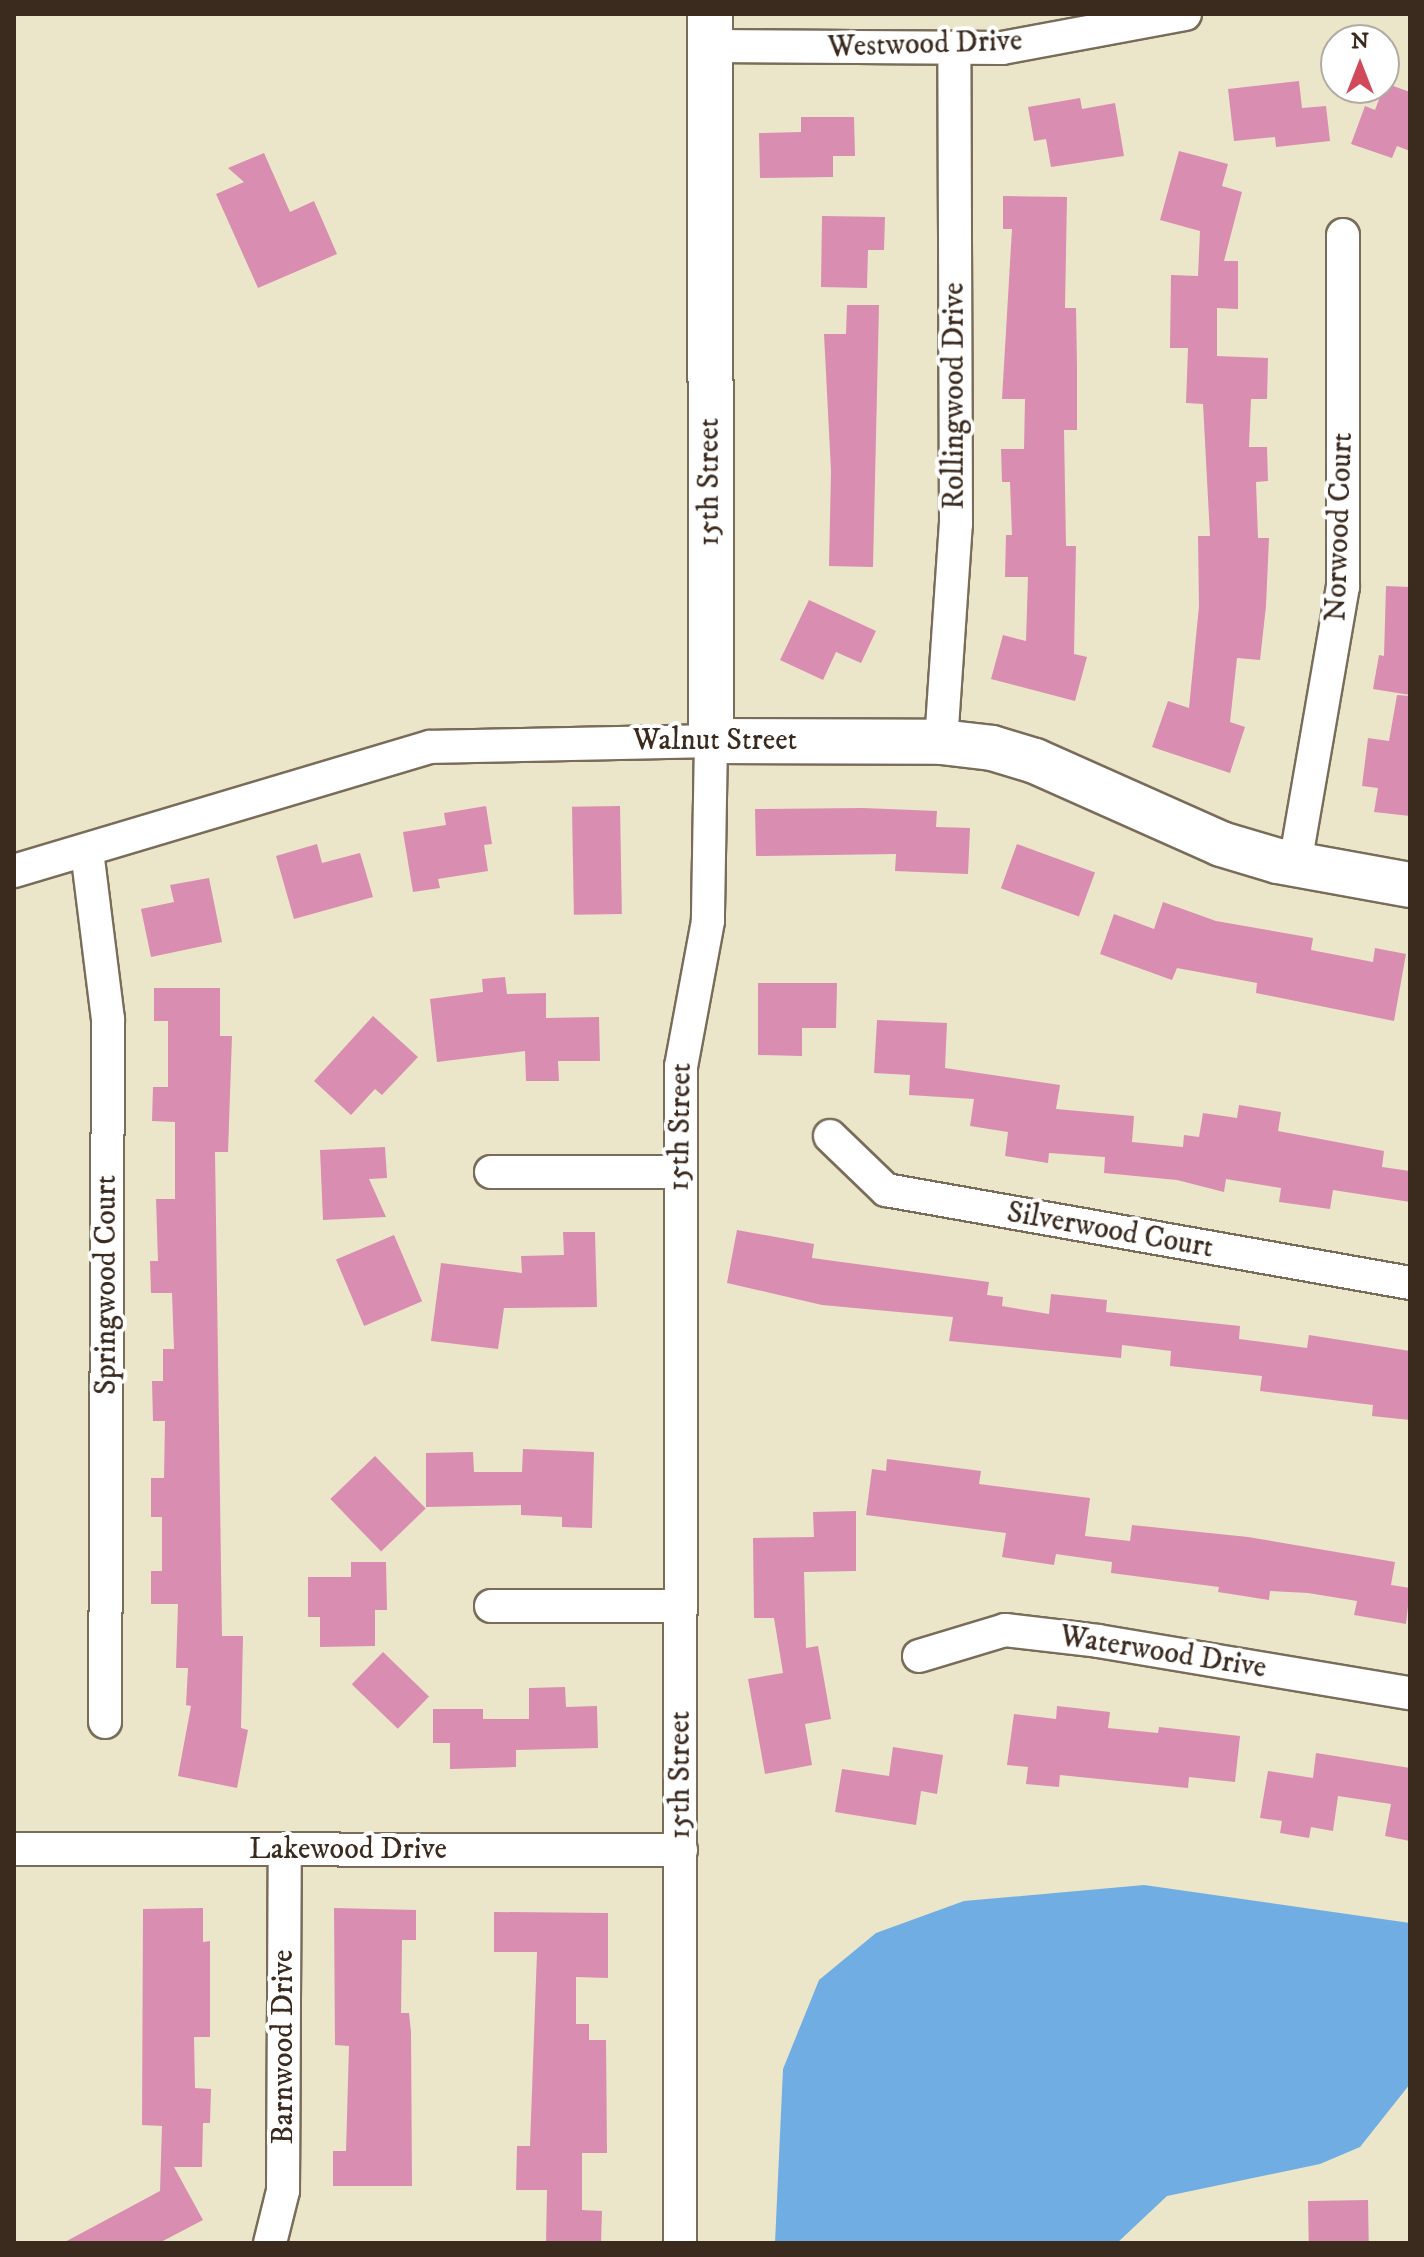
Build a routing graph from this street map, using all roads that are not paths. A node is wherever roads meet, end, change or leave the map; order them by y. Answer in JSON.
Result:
{"nodes":[{"id":1,"x":1185,"y":14,"type":"edge"},
{"id":2,"x":710,"y":30,"type":"edge"},
{"id":3,"x":954,"y":50,"type":"junction"},
{"id":4,"x":1343,"y":235,"type":"dead end"},
{"id":5,"x":711,"y":741,"type":"junction"},
{"id":6,"x":941,"y":742,"type":"junction"},
{"id":7,"x":87,"y":851,"type":"junction"},
{"id":8,"x":1295,"y":864,"type":"junction"},
{"id":9,"x":14,"y":871,"type":"edge"},
{"id":10,"x":1410,"y":885,"type":"edge"},
{"id":11,"x":830,"y":1136,"type":"dead end"},
{"id":12,"x":491,"y":1172,"type":"dead end"},
{"id":13,"x":680,"y":1172,"type":"junction"},
{"id":14,"x":1410,"y":1283,"type":"edge"},
{"id":15,"x":491,"y":1606,"type":"dead end"},
{"id":16,"x":680,"y":1606,"type":"junction"},
{"id":17,"x":919,"y":1656,"type":"dead end"},
{"id":18,"x":1410,"y":1693,"type":"edge"},
{"id":19,"x":105,"y":1722,"type":"dead end"},
{"id":20,"x":14,"y":1849,"type":"edge"},
{"id":21,"x":285,"y":1850,"type":"junction"},
{"id":22,"x":681,"y":1850,"type":"junction"},
{"id":23,"x":270,"y":2243,"type":"edge"},
{"id":24,"x":680,"y":2243,"type":"edge"}],
"edges":[{"from":1,"to":3,"type":"street","name":"Westwood Drive"},
{"from":2,"to":3,"type":"street","name":"Westwood Drive"},
{"from":2,"to":5,"type":"street","name":"15th Street"},
{"from":3,"to":6,"type":"street","name":"Rollingwood Drive"},
{"from":4,"to":8,"type":"street","name":"Norwood Court"},
{"from":5,"to":6,"type":"street","name":"Walnut Street"},
{"from":5,"to":7,"type":"street","name":"Walnut Street"},
{"from":5,"to":13,"type":"street","name":"15th Street"},
{"from":6,"to":8,"type":"street","name":"Walnut Street"},
{"from":7,"to":9,"type":"street","name":"Walnut Street"},
{"from":7,"to":19,"type":"street","name":"Springwood Court"},
{"from":8,"to":10,"type":"street","name":"Walnut Street"},
{"from":11,"to":14,"type":"street","name":"Silverwood Court"},
{"from":12,"to":13,"type":"street"},
{"from":13,"to":16,"type":"street","name":"15th Street"},
{"from":15,"to":16,"type":"street"},
{"from":16,"to":22,"type":"street","name":"15th Street"},
{"from":17,"to":18,"type":"street","name":"Waterwood Drive"},
{"from":20,"to":21,"type":"street","name":"Lakewood Drive"},
{"from":21,"to":22,"type":"street","name":"Lakewood Drive"},
{"from":21,"to":23,"type":"street","name":"Barnwood Drive"},
{"from":22,"to":24,"type":"street","name":"15th Street"}]}
